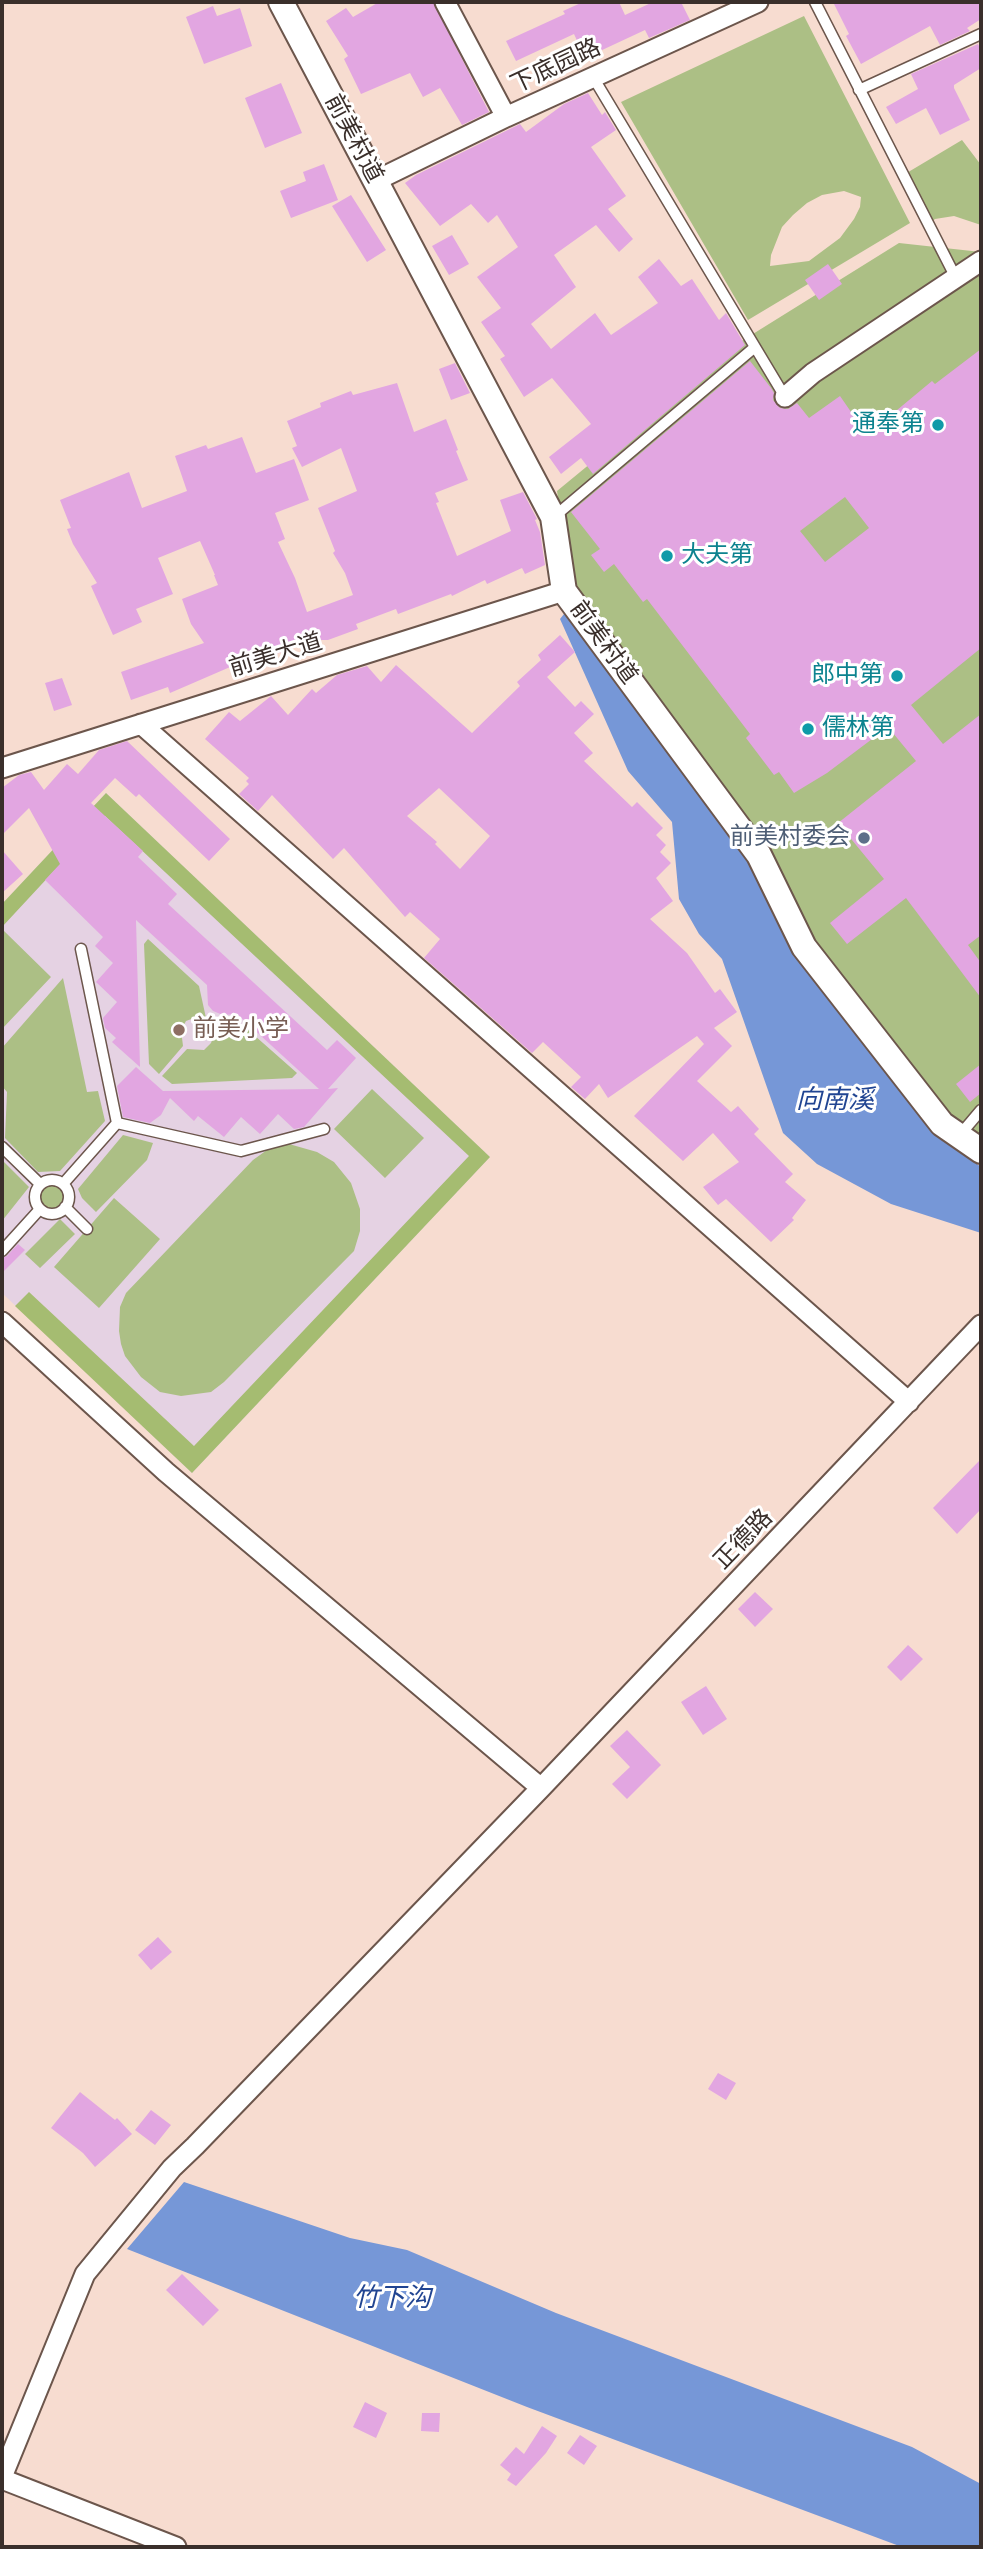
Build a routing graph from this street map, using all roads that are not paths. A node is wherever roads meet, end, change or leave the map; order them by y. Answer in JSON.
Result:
{"nodes":[{"id":1,"x":282,"y":2,"type":"edge"},
{"id":2,"x":444,"y":2,"type":"edge"},
{"id":3,"x":758,"y":2,"type":"edge"},
{"id":4,"x":815,"y":2,"type":"edge"},
{"id":5,"x":981,"y":34,"type":"edge"},
{"id":6,"x":593,"y":77,"type":"junction"},
{"id":7,"x":859,"y":90,"type":"junction"},
{"id":8,"x":506,"y":117,"type":"junction"},
{"id":9,"x":375,"y":181,"type":"junction"},
{"id":10,"x":981,"y":261,"type":"edge"},
{"id":11,"x":956,"y":278,"type":"junction"},
{"id":12,"x":755,"y":347,"type":"junction"},
{"id":13,"x":785,"y":397,"type":"joint"},
{"id":14,"x":554,"y":517,"type":"junction"},
{"id":15,"x":564,"y":591,"type":"junction"},
{"id":16,"x":141,"y":724,"type":"junction"},
{"id":17,"x":2,"y":768,"type":"edge"},
{"id":18,"x":81,"y":949,"type":"dead end"},
{"id":19,"x":981,"y":1110,"type":"edge"},
{"id":20,"x":117,"y":1123,"type":"junction"},
{"id":21,"x":324,"y":1129,"type":"dead end"},
{"id":22,"x":959,"y":1137,"type":"junction"},
{"id":23,"x":2,"y":1147,"type":"edge"},
{"id":24,"x":981,"y":1151,"type":"edge"},
{"id":25,"x":40,"y":1184,"type":"junction"},
{"id":26,"x":63,"y":1184,"type":"junction"},
{"id":27,"x":65,"y":1207,"type":"junction"},
{"id":28,"x":40,"y":1209,"type":"junction"},
{"id":29,"x":87,"y":1229,"type":"dead end"},
{"id":30,"x":2,"y":1251,"type":"edge"},
{"id":31,"x":2,"y":1322,"type":"edge"},
{"id":32,"x":981,"y":1325,"type":"edge"},
{"id":33,"x":909,"y":1402,"type":"junction"},
{"id":34,"x":541,"y":1788,"type":"junction"},
{"id":35,"x":2,"y":2478,"type":"edge"},
{"id":36,"x":176,"y":2547,"type":"edge"}],
"edges":[{"from":1,"to":9,"type":"street","name":"前美村道"},
{"from":2,"to":8,"type":"street"},
{"from":3,"to":6,"type":"street","name":"下底园路"},
{"from":4,"to":7,"type":"lane"},
{"from":5,"to":7,"type":"lane"},
{"from":6,"to":8,"type":"street","name":"下底园路"},
{"from":6,"to":12,"type":"lane"},
{"from":7,"to":11,"type":"lane"},
{"from":8,"to":9,"type":"street","name":"下底园路"},
{"from":9,"to":14,"type":"street","name":"前美村道"},
{"from":10,"to":11,"type":"street"},
{"from":11,"to":13,"type":"street"},
{"from":12,"to":13,"type":"lane"},
{"from":12,"to":14,"type":"lane"},
{"from":14,"to":15,"type":"street","name":"前美村道"},
{"from":15,"to":16,"type":"street","name":"前美大道"},
{"from":15,"to":22,"type":"street","name":"前美村道"},
{"from":16,"to":17,"type":"street","name":"前美大道"},
{"from":16,"to":33,"type":"street"},
{"from":18,"to":20,"type":"lane"},
{"from":19,"to":22,"type":"lane"},
{"from":20,"to":21,"type":"lane"},
{"from":20,"to":26,"type":"lane"},
{"from":22,"to":24,"type":"street","name":"前美村道"},
{"from":23,"to":25,"type":"lane"},
{"from":25,"to":26,"type":"lane"},
{"from":25,"to":28,"type":"lane"},
{"from":26,"to":27,"type":"lane"},
{"from":27,"to":28,"type":"lane"},
{"from":27,"to":29,"type":"lane"},
{"from":28,"to":30,"type":"lane"},
{"from":31,"to":34,"type":"street"},
{"from":32,"to":33,"type":"street","name":"正德路"},
{"from":33,"to":34,"type":"street","name":"正德路"},
{"from":34,"to":35,"type":"street","name":"正德路"},
{"from":35,"to":36,"type":"street"}]}
